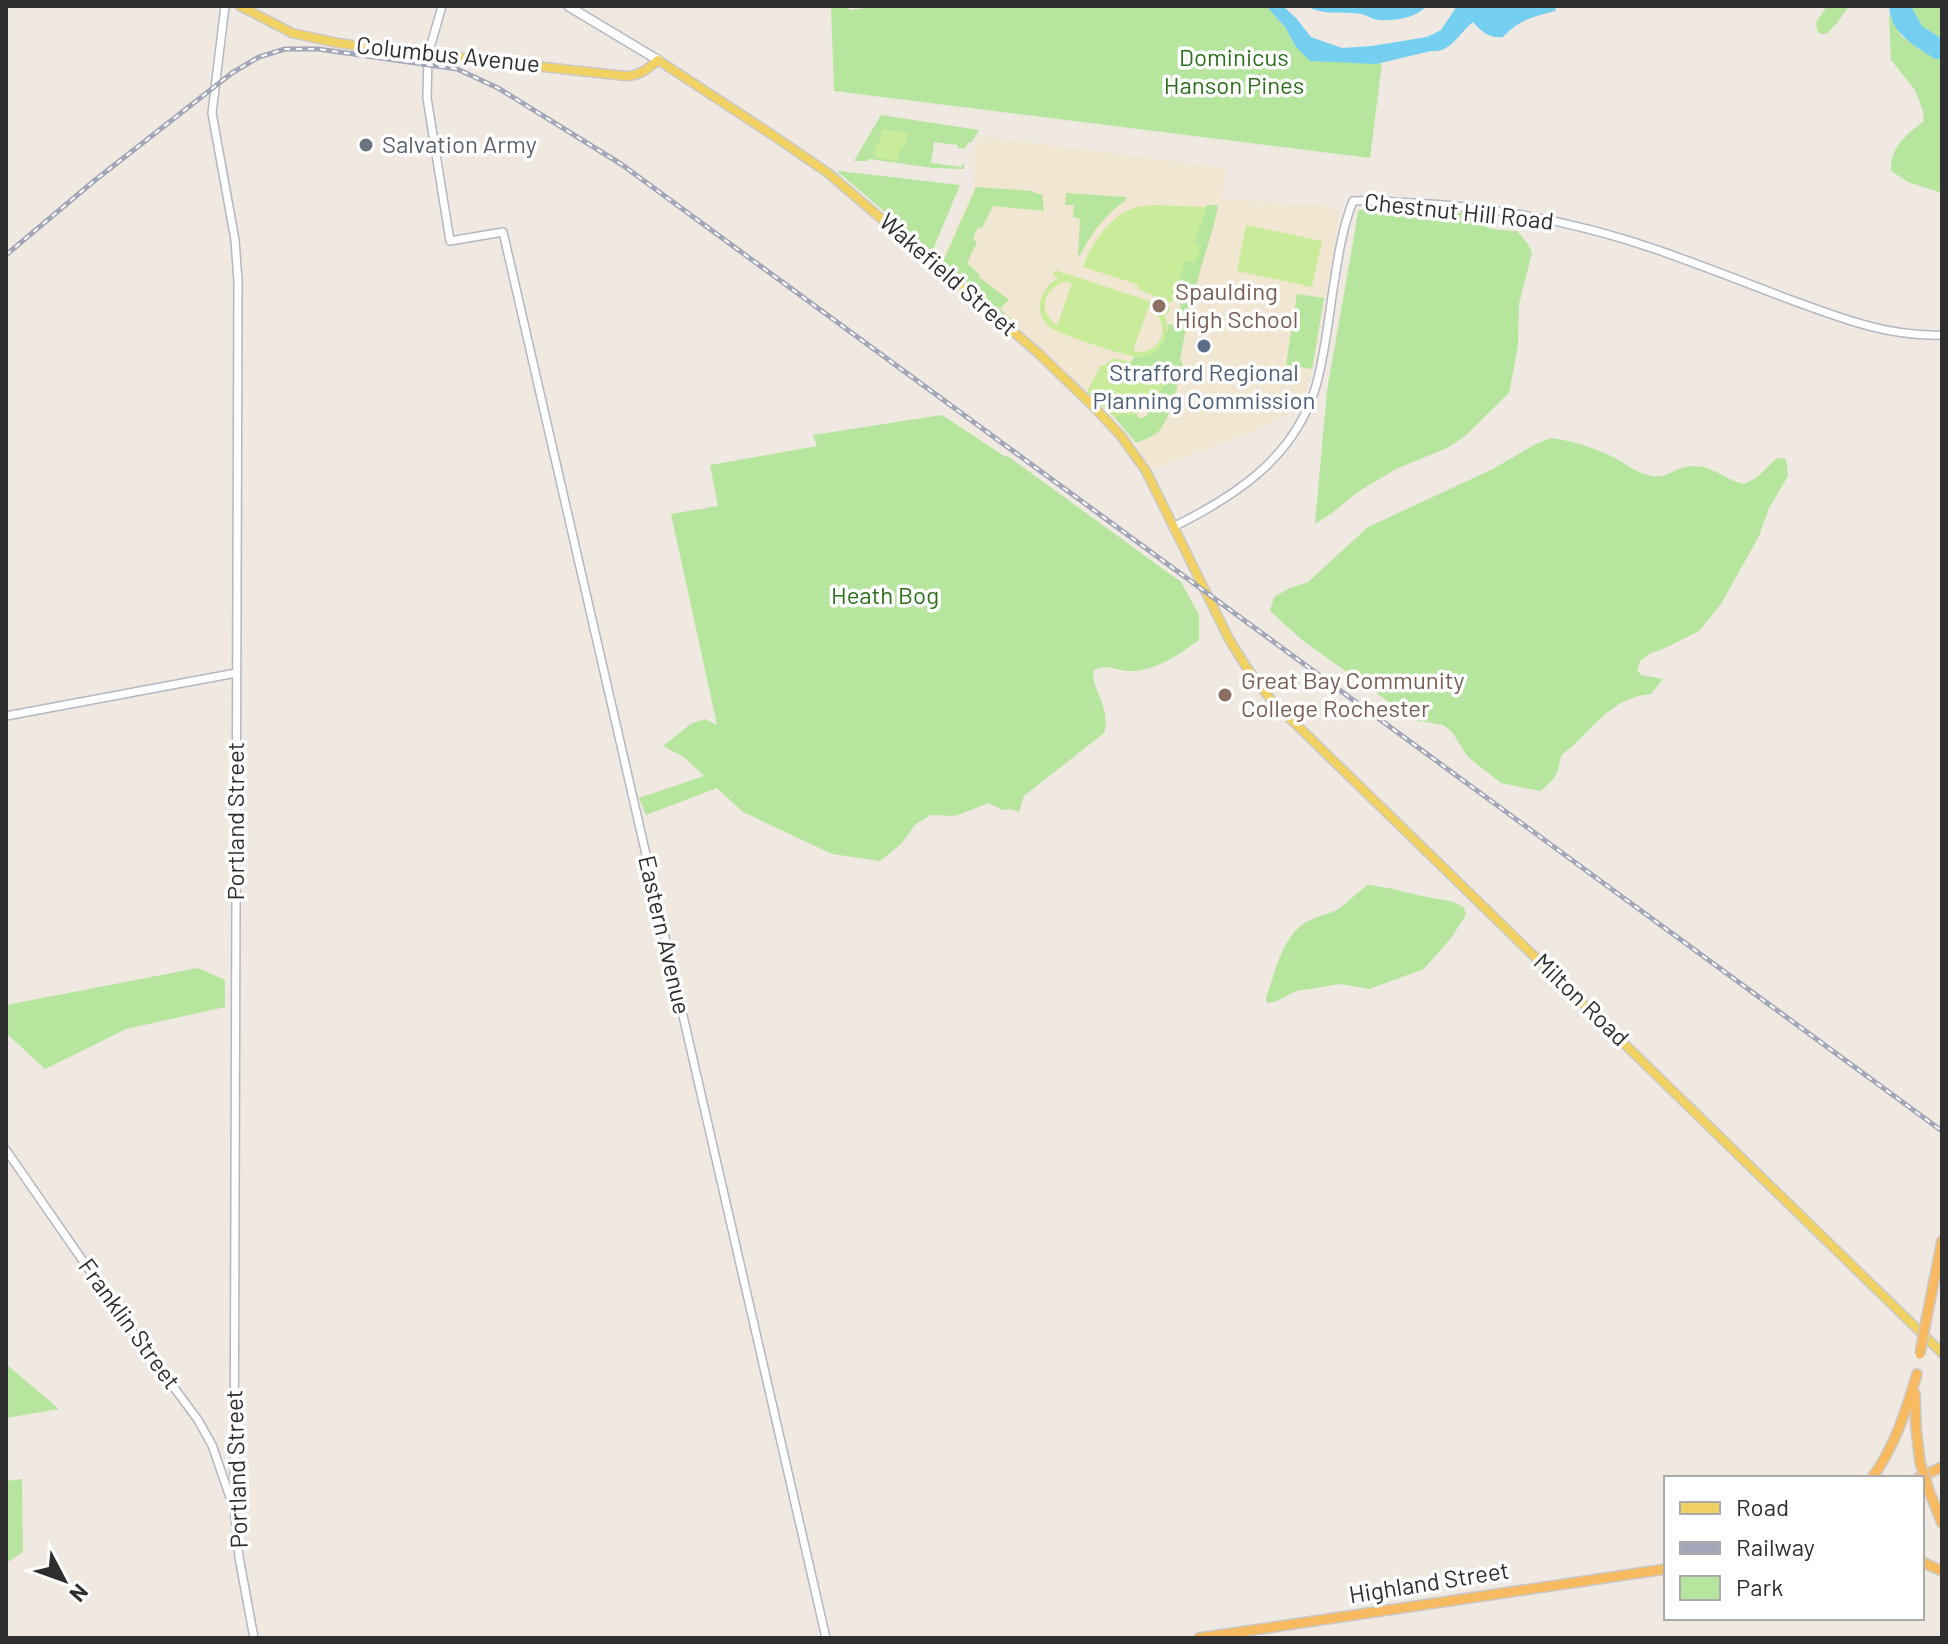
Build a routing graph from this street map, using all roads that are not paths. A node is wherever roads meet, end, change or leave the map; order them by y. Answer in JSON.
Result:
{"nodes":[{"id":1,"x":225,"y":6,"type":"edge"},
{"id":2,"x":240,"y":6,"type":"edge"},
{"id":3,"x":442,"y":6,"type":"edge"},
{"id":4,"x":568,"y":6,"type":"edge"},
{"id":5,"x":428,"y":55,"type":"junction"},
{"id":6,"x":658,"y":60,"type":"junction"},
{"id":7,"x":1942,"y":335,"type":"edge"},
{"id":8,"x":1173,"y":527,"type":"junction"},
{"id":9,"x":1229,"y":639,"type":"joint"},
{"id":10,"x":236,"y":673,"type":"junction"},
{"id":11,"x":6,"y":716,"type":"edge"},
{"id":12,"x":6,"y":1150,"type":"edge"},
{"id":13,"x":1942,"y":1241,"type":"edge"},
{"id":14,"x":1942,"y":1353,"type":"edge"},
{"id":15,"x":1917,"y":1374,"type":"junction"},
{"id":16,"x":1942,"y":1465,"type":"edge"},
{"id":17,"x":1873,"y":1476,"type":"edge"},
{"id":18,"x":1922,"y":1476,"type":"edge"},
{"id":19,"x":234,"y":1507,"type":"junction"},
{"id":20,"x":1938,"y":1510,"type":"edge"},
{"id":21,"x":1942,"y":1523,"type":"edge"},
{"id":22,"x":1664,"y":1569,"type":"edge"},
{"id":23,"x":254,"y":1638,"type":"edge"},
{"id":24,"x":826,"y":1638,"type":"edge"},
{"id":25,"x":1199,"y":1638,"type":"edge"}],
"edges":[{"from":1,"to":10,"type":"street","name":"Portland Street"},
{"from":2,"to":5,"type":"main road","name":"Columbus Avenue"},
{"from":3,"to":5,"type":"street"},
{"from":4,"to":6,"type":"main road","name":"Wakefield Street"},
{"from":5,"to":6,"type":"main road","name":"Columbus Avenue"},
{"from":5,"to":24,"type":"street","name":"Eastern Avenue"},
{"from":6,"to":8,"type":"main road","name":"Wakefield Street"},
{"from":7,"to":8,"type":"street","name":"Chestnut Hill Road"},
{"from":8,"to":9,"type":"main road","name":"Wakefield Street"},
{"from":9,"to":14,"type":"main road","name":"Milton Road"},
{"from":10,"to":11,"type":"street"},
{"from":10,"to":19,"type":"street","name":"Portland Street"},
{"from":12,"to":19,"type":"street","name":"Franklin Street"},
{"from":13,"to":15,"type":"highway","bridge":true},
{"from":15,"to":17,"type":"highway"},
{"from":15,"to":20,"type":"highway","bridge":true},
{"from":16,"to":18,"type":"highway"},
{"from":19,"to":23,"type":"street","name":"Portland Street"},
{"from":20,"to":21,"type":"highway"},
{"from":22,"to":25,"type":"highway","name":"Highland Street"}]}
